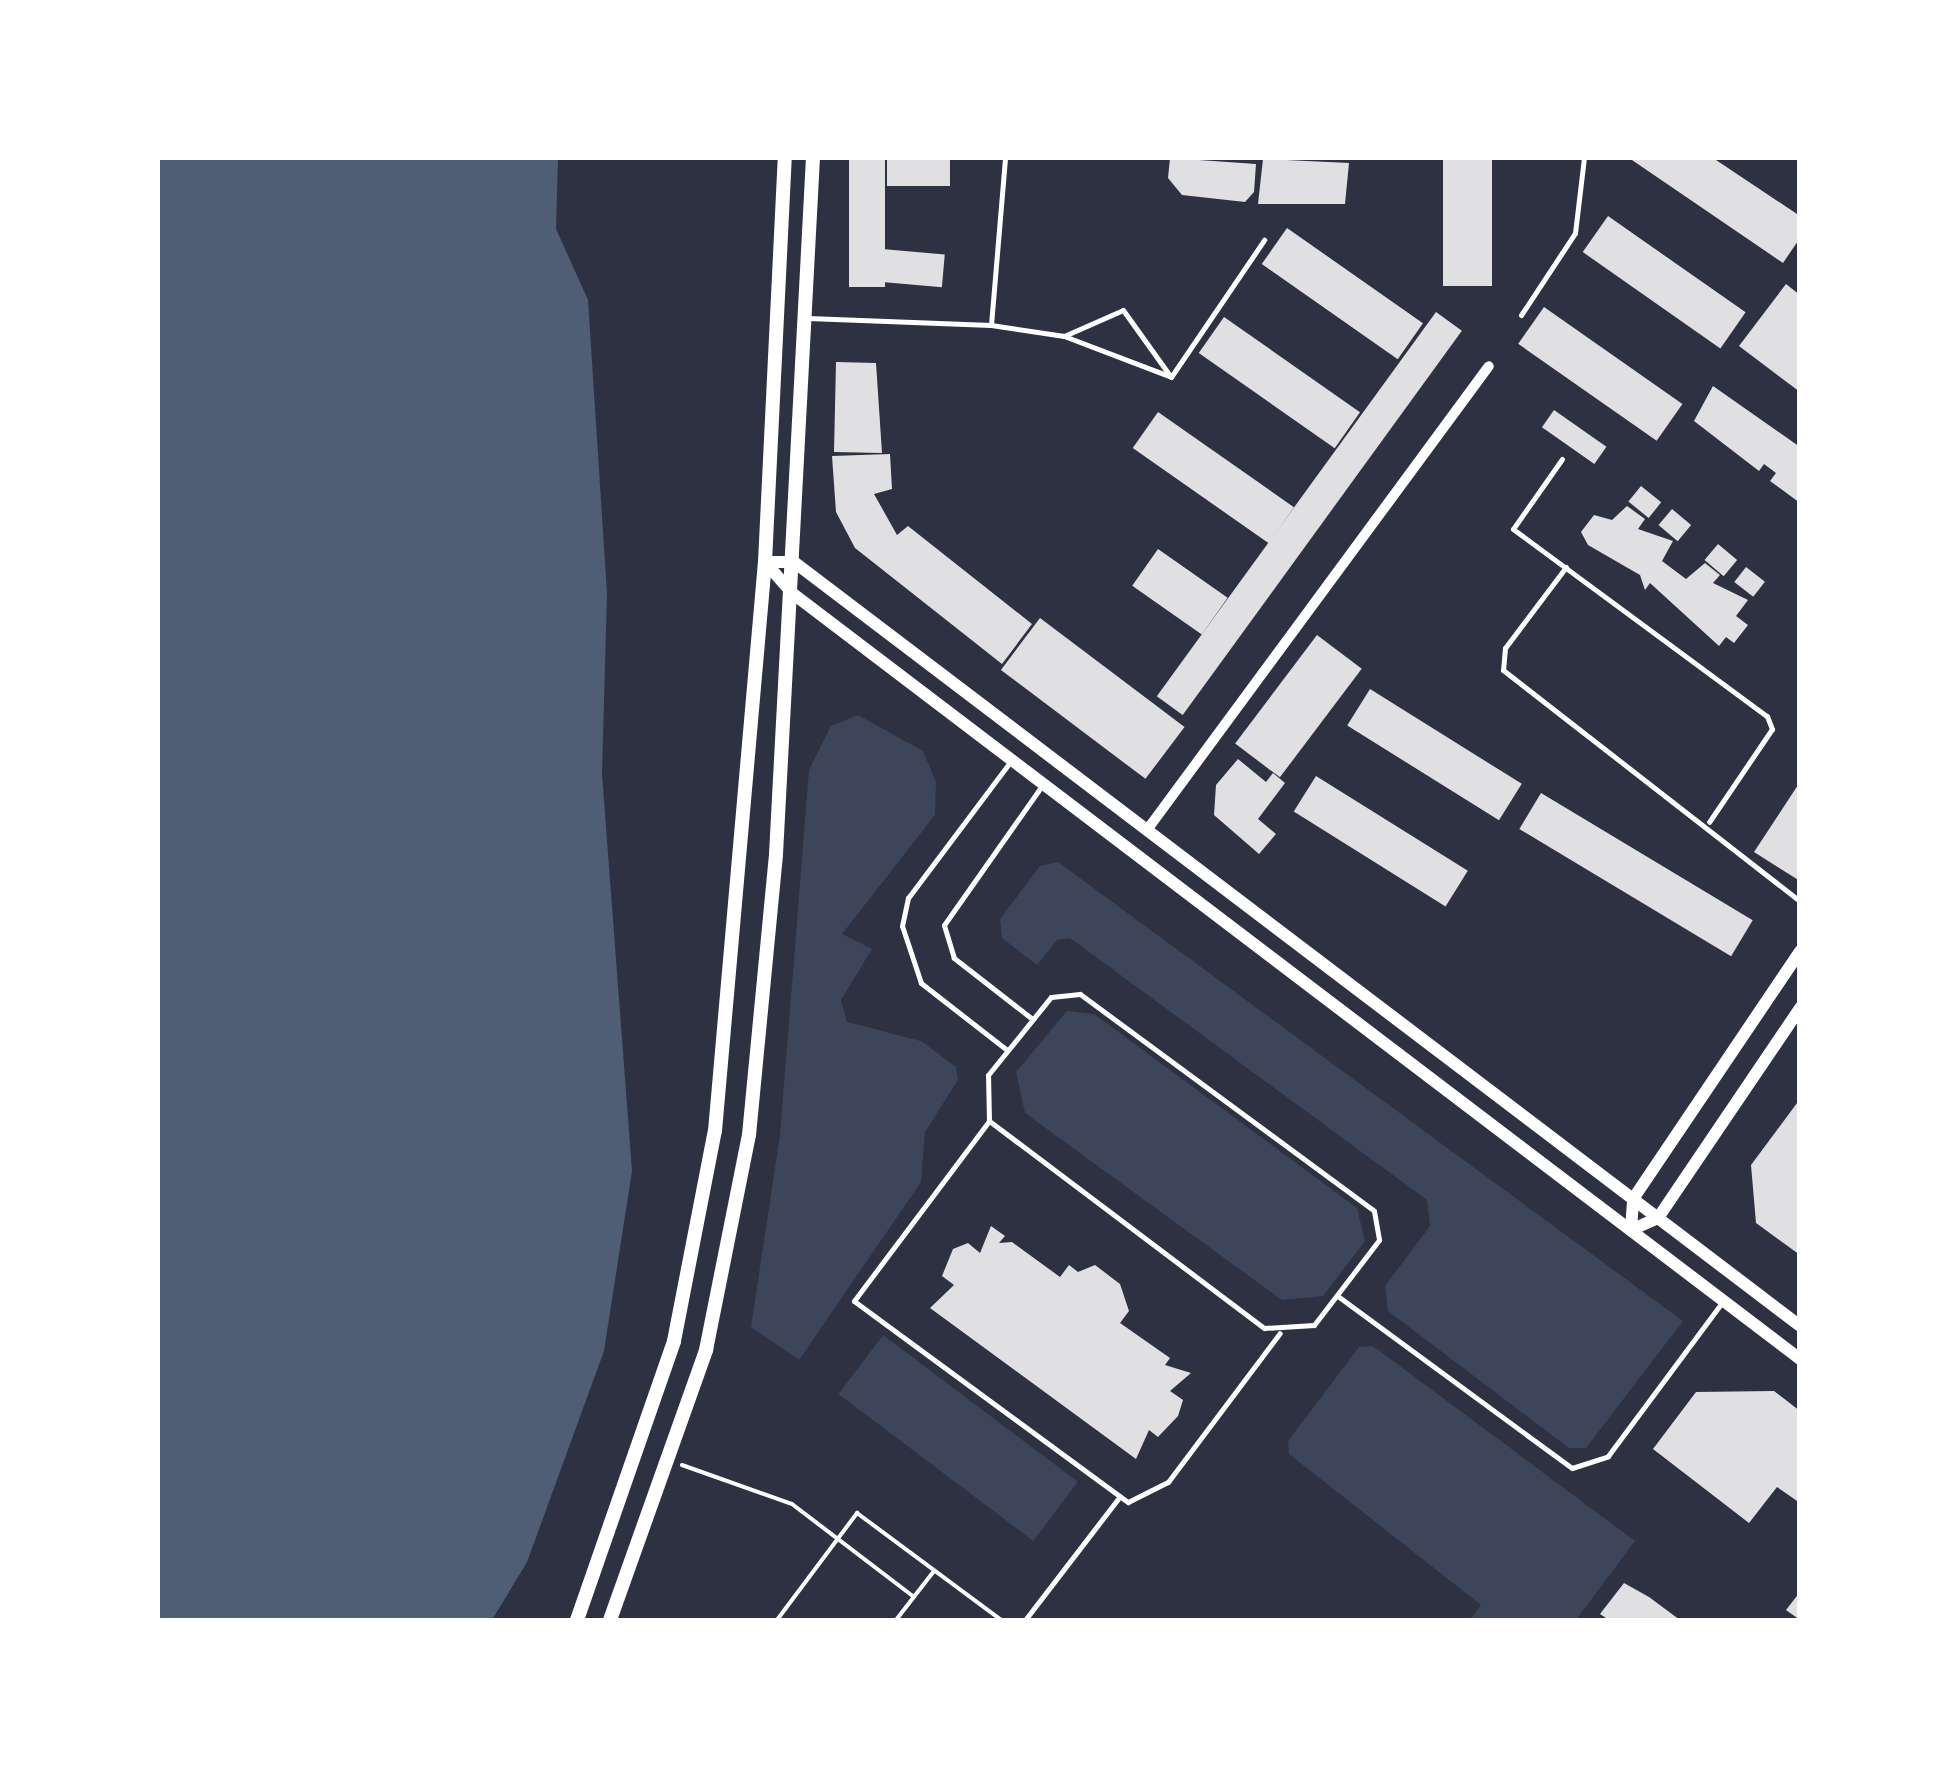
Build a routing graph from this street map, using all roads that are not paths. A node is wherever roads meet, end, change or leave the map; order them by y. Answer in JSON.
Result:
{"nodes":[{"id":1,"x":784,"y":158,"type":"edge"},
{"id":2,"x":813,"y":158,"type":"edge"},
{"id":3,"x":1006,"y":158,"type":"edge"},
{"id":4,"x":1584,"y":158,"type":"edge"},
{"id":5,"x":1264,"y":240,"type":"dead end"},
{"id":6,"x":1521,"y":315,"type":"dead end"},
{"id":7,"x":805,"y":318,"type":"junction"},
{"id":8,"x":991,"y":324,"type":"junction"},
{"id":9,"x":1064,"y":336,"type":"junction"},
{"id":10,"x":1489,"y":366,"type":"dead end"},
{"id":11,"x":1171,"y":377,"type":"junction"},
{"id":12,"x":1562,"y":459,"type":"dead end"},
{"id":13,"x":765,"y":562,"type":"junction"},
{"id":14,"x":794,"y":562,"type":"junction"},
{"id":15,"x":1566,"y":568,"type":"junction"},
{"id":16,"x":792,"y":594,"type":"junction"},
{"id":17,"x":1012,"y":759,"type":"junction"},
{"id":18,"x":1043,"y":784,"type":"junction"},
{"id":19,"x":1708,"y":822,"type":"junction"},
{"id":20,"x":1146,"y":830,"type":"junction"},
{"id":21,"x":1800,"y":901,"type":"edge"},
{"id":22,"x":1800,"y":950,"type":"edge"},
{"id":23,"x":1800,"y":1008,"type":"edge"},
{"id":24,"x":1031,"y":1018,"type":"junction"},
{"id":25,"x":1006,"y":1050,"type":"junction"},
{"id":26,"x":990,"y":1121,"type":"junction"},
{"id":27,"x":1633,"y":1199,"type":"junction"},
{"id":28,"x":1658,"y":1218,"type":"junction"},
{"id":29,"x":1631,"y":1230,"type":"junction"},
{"id":30,"x":1339,"y":1297,"type":"junction"},
{"id":31,"x":1724,"y":1301,"type":"junction"},
{"id":32,"x":1800,"y":1326,"type":"edge"},
{"id":33,"x":1280,"y":1333,"type":"junction"},
{"id":34,"x":1800,"y":1359,"type":"edge"},
{"id":35,"x":1120,"y":1496,"type":"junction"},
{"id":36,"x":577,"y":1620,"type":"edge"},
{"id":37,"x":610,"y":1620,"type":"edge"},
{"id":38,"x":1026,"y":1620,"type":"edge"}],
"edges":[{"from":1,"to":13,"type":"main road"},
{"from":2,"to":7,"type":"main road"},
{"from":3,"to":8,"type":"lane"},
{"from":4,"to":6,"type":"lane"},
{"from":5,"to":11,"type":"lane"},
{"from":7,"to":8,"type":"lane"},
{"from":7,"to":14,"type":"main road"},
{"from":8,"to":9,"type":"lane"},
{"from":9,"to":11,"type":"lane"},
{"from":9,"to":11,"type":"lane"},
{"from":10,"to":20,"type":"street"},
{"from":12,"to":15,"type":"lane"},
{"from":13,"to":14,"type":"street"},
{"from":13,"to":16,"type":"street"},
{"from":13,"to":36,"type":"main road"},
{"from":14,"to":16,"type":"main road"},
{"from":14,"to":20,"type":"street"},
{"from":15,"to":19,"type":"lane"},
{"from":15,"to":19,"type":"lane"},
{"from":16,"to":17,"type":"street"},
{"from":16,"to":37,"type":"main road"},
{"from":17,"to":18,"type":"street"},
{"from":17,"to":25,"type":"lane"},
{"from":18,"to":24,"type":"lane"},
{"from":18,"to":29,"type":"street"},
{"from":19,"to":21,"type":"lane"},
{"from":20,"to":27,"type":"street"},
{"from":22,"to":27,"type":"street"},
{"from":23,"to":28,"type":"street"},
{"from":24,"to":25,"type":"lane"},
{"from":24,"to":30,"type":"lane"},
{"from":25,"to":26,"type":"lane"},
{"from":26,"to":33,"type":"lane"},
{"from":26,"to":35,"type":"lane"},
{"from":27,"to":28,"type":"street"},
{"from":27,"to":29,"type":"street"},
{"from":28,"to":29,"type":"street"},
{"from":28,"to":32,"type":"street"},
{"from":29,"to":31,"type":"street"},
{"from":30,"to":31,"type":"lane"},
{"from":30,"to":33,"type":"lane"},
{"from":31,"to":34,"type":"street"},
{"from":33,"to":35,"type":"lane"},
{"from":35,"to":38,"type":"lane"}]}
